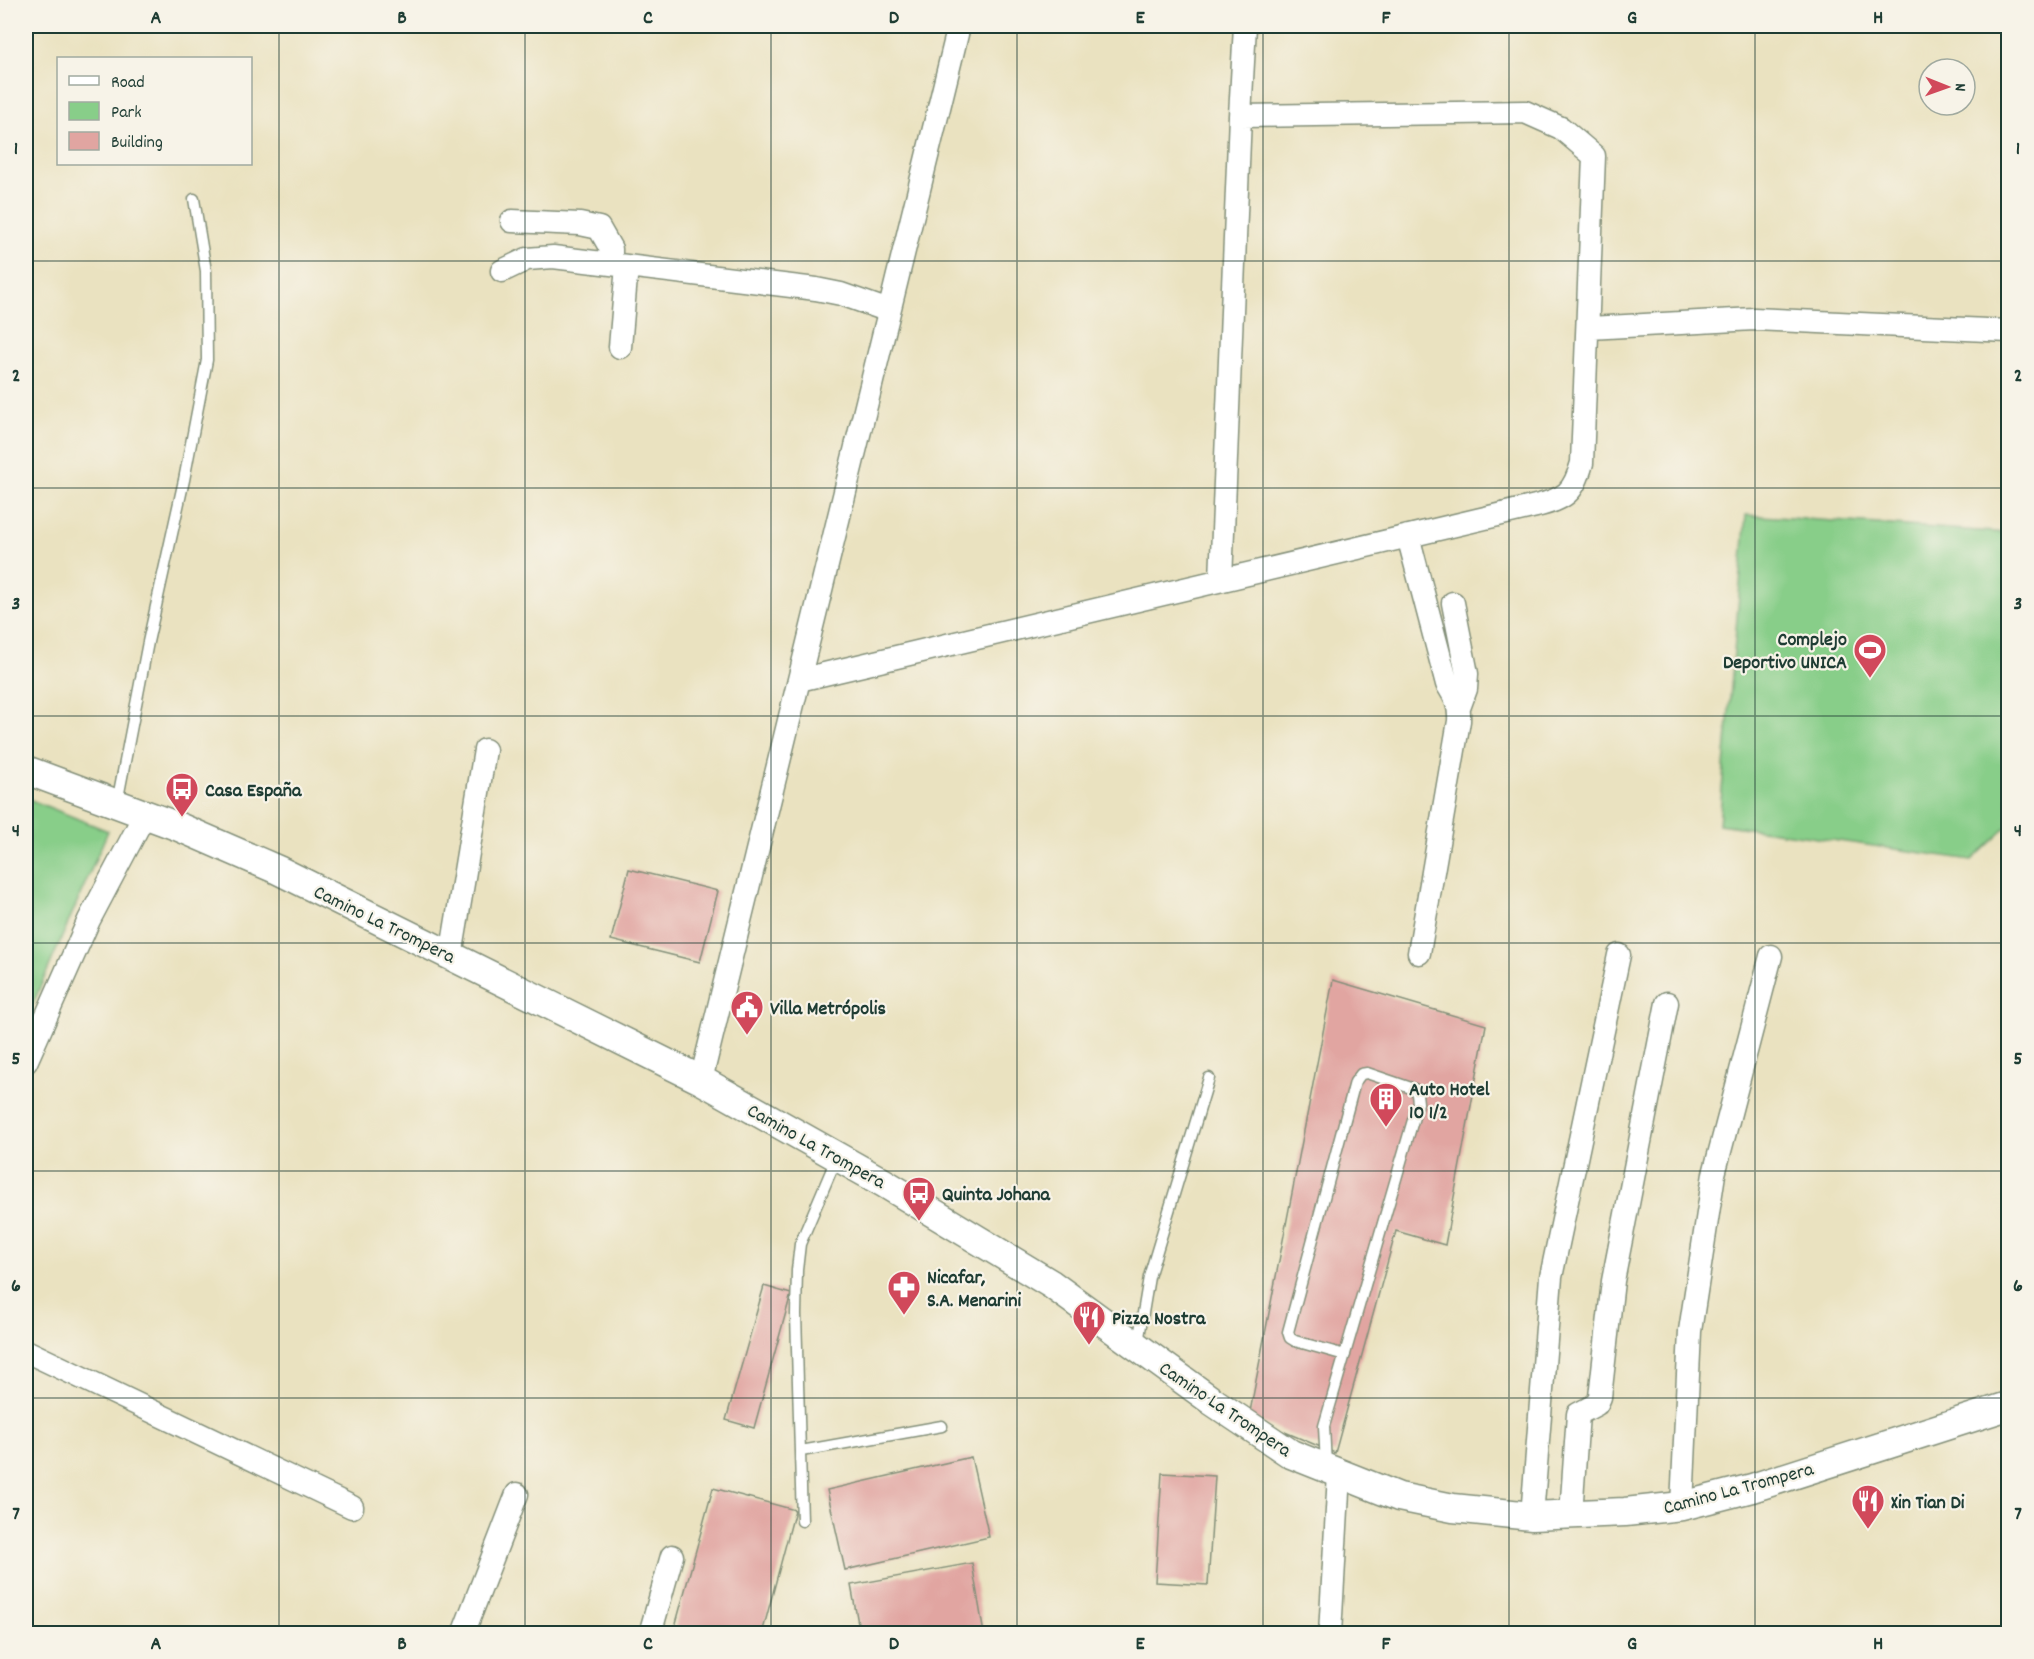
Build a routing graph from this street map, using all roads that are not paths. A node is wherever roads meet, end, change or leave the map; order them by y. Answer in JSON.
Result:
{"nodes":[{"id":1,"x":958,"y":26,"type":"edge"},
{"id":2,"x":1245,"y":26,"type":"edge"},
{"id":3,"x":1240,"y":116,"type":"junction"},
{"id":4,"x":194,"y":199,"type":"dead end"},
{"id":5,"x":513,"y":221,"type":"dead end"},
{"id":6,"x":619,"y":265,"type":"junction"},
{"id":7,"x":502,"y":271,"type":"dead end"},
{"id":8,"x":889,"y":311,"type":"junction"},
{"id":9,"x":1589,"y":328,"type":"junction"},
{"id":10,"x":2008,"y":331,"type":"edge"},
{"id":11,"x":620,"y":347,"type":"dead end"},
{"id":12,"x":1408,"y":536,"type":"junction"},
{"id":13,"x":1221,"y":580,"type":"junction"},
{"id":14,"x":1452,"y":603,"type":"dead end"},
{"id":15,"x":799,"y":680,"type":"junction"},
{"id":16,"x":1460,"y":708,"type":"junction"},
{"id":17,"x":485,"y":750,"type":"dead end"},
{"id":18,"x":26,"y":770,"type":"edge"},
{"id":19,"x":117,"y":803,"type":"junction"},
{"id":20,"x":145,"y":814,"type":"junction"},
{"id":21,"x":1419,"y":953,"type":"dead end"},
{"id":22,"x":1619,"y":955,"type":"dead end"},
{"id":23,"x":451,"y":956,"type":"junction"},
{"id":24,"x":1771,"y":956,"type":"dead end"},
{"id":25,"x":1668,"y":1003,"type":"dead end"},
{"id":26,"x":26,"y":1062,"type":"edge"},
{"id":27,"x":1209,"y":1078,"type":"dead end"},
{"id":28,"x":701,"y":1080,"type":"junction"},
{"id":29,"x":837,"y":1156,"type":"junction"},
{"id":30,"x":1138,"y":1347,"type":"junction"},
{"id":31,"x":26,"y":1351,"type":"edge"},
{"id":32,"x":1346,"y":1355,"type":"junction"},
{"id":33,"x":2008,"y":1406,"type":"edge"},
{"id":34,"x":942,"y":1426,"type":"dead end"},
{"id":35,"x":801,"y":1451,"type":"junction"},
{"id":36,"x":1333,"y":1472,"type":"junction"},
{"id":37,"x":517,"y":1494,"type":"dead end"},
{"id":38,"x":1682,"y":1506,"type":"junction"},
{"id":39,"x":352,"y":1507,"type":"dead end"},
{"id":40,"x":1571,"y":1514,"type":"junction"},
{"id":41,"x":1532,"y":1516,"type":"junction"},
{"id":42,"x":802,"y":1521,"type":"dead end"},
{"id":43,"x":672,"y":1556,"type":"dead end"},
{"id":44,"x":463,"y":1634,"type":"edge"},
{"id":45,"x":650,"y":1634,"type":"edge"},
{"id":46,"x":1330,"y":1634,"type":"edge"}],
"edges":[{"from":1,"to":8,"type":"street"},
{"from":2,"to":3,"type":"street"},
{"from":3,"to":9,"type":"street"},
{"from":3,"to":13,"type":"street"},
{"from":4,"to":19,"type":"lane"},
{"from":5,"to":6,"type":"street"},
{"from":6,"to":7,"type":"street"},
{"from":6,"to":8,"type":"street"},
{"from":6,"to":11,"type":"street"},
{"from":8,"to":15,"type":"street"},
{"from":9,"to":10,"type":"street"},
{"from":9,"to":12,"type":"street"},
{"from":12,"to":13,"type":"street"},
{"from":12,"to":16,"type":"street"},
{"from":13,"to":15,"type":"street"},
{"from":14,"to":16,"type":"street"},
{"from":15,"to":28,"type":"street"},
{"from":16,"to":21,"type":"street"},
{"from":17,"to":23,"type":"street"},
{"from":18,"to":19,"type":"street","name":"Camino La Trompera"},
{"from":19,"to":20,"type":"street","name":"Camino La Trompera"},
{"from":20,"to":23,"type":"street","name":"Camino La Trompera"},
{"from":20,"to":26,"type":"street"},
{"from":22,"to":41,"type":"street"},
{"from":23,"to":28,"type":"street","name":"Camino La Trompera"},
{"from":24,"to":38,"type":"street"},
{"from":25,"to":40,"type":"street"},
{"from":27,"to":30,"type":"lane"},
{"from":28,"to":29,"type":"street","name":"Camino La Trompera"},
{"from":29,"to":30,"type":"street","name":"Camino La Trompera"},
{"from":29,"to":35,"type":"lane"},
{"from":30,"to":36,"type":"street","name":"Camino La Trompera"},
{"from":31,"to":39,"type":"street"},
{"from":32,"to":32,"type":"lane"},
{"from":32,"to":36,"type":"lane"},
{"from":33,"to":38,"type":"street","name":"Camino La Trompera"},
{"from":34,"to":35,"type":"lane"},
{"from":35,"to":42,"type":"lane"},
{"from":36,"to":41,"type":"street","name":"Camino La Trompera"},
{"from":36,"to":46,"type":"street"},
{"from":37,"to":44,"type":"street"},
{"from":38,"to":40,"type":"street","name":"Camino La Trompera"},
{"from":40,"to":41,"type":"street","name":"Camino La Trompera"},
{"from":43,"to":45,"type":"street"}]}
